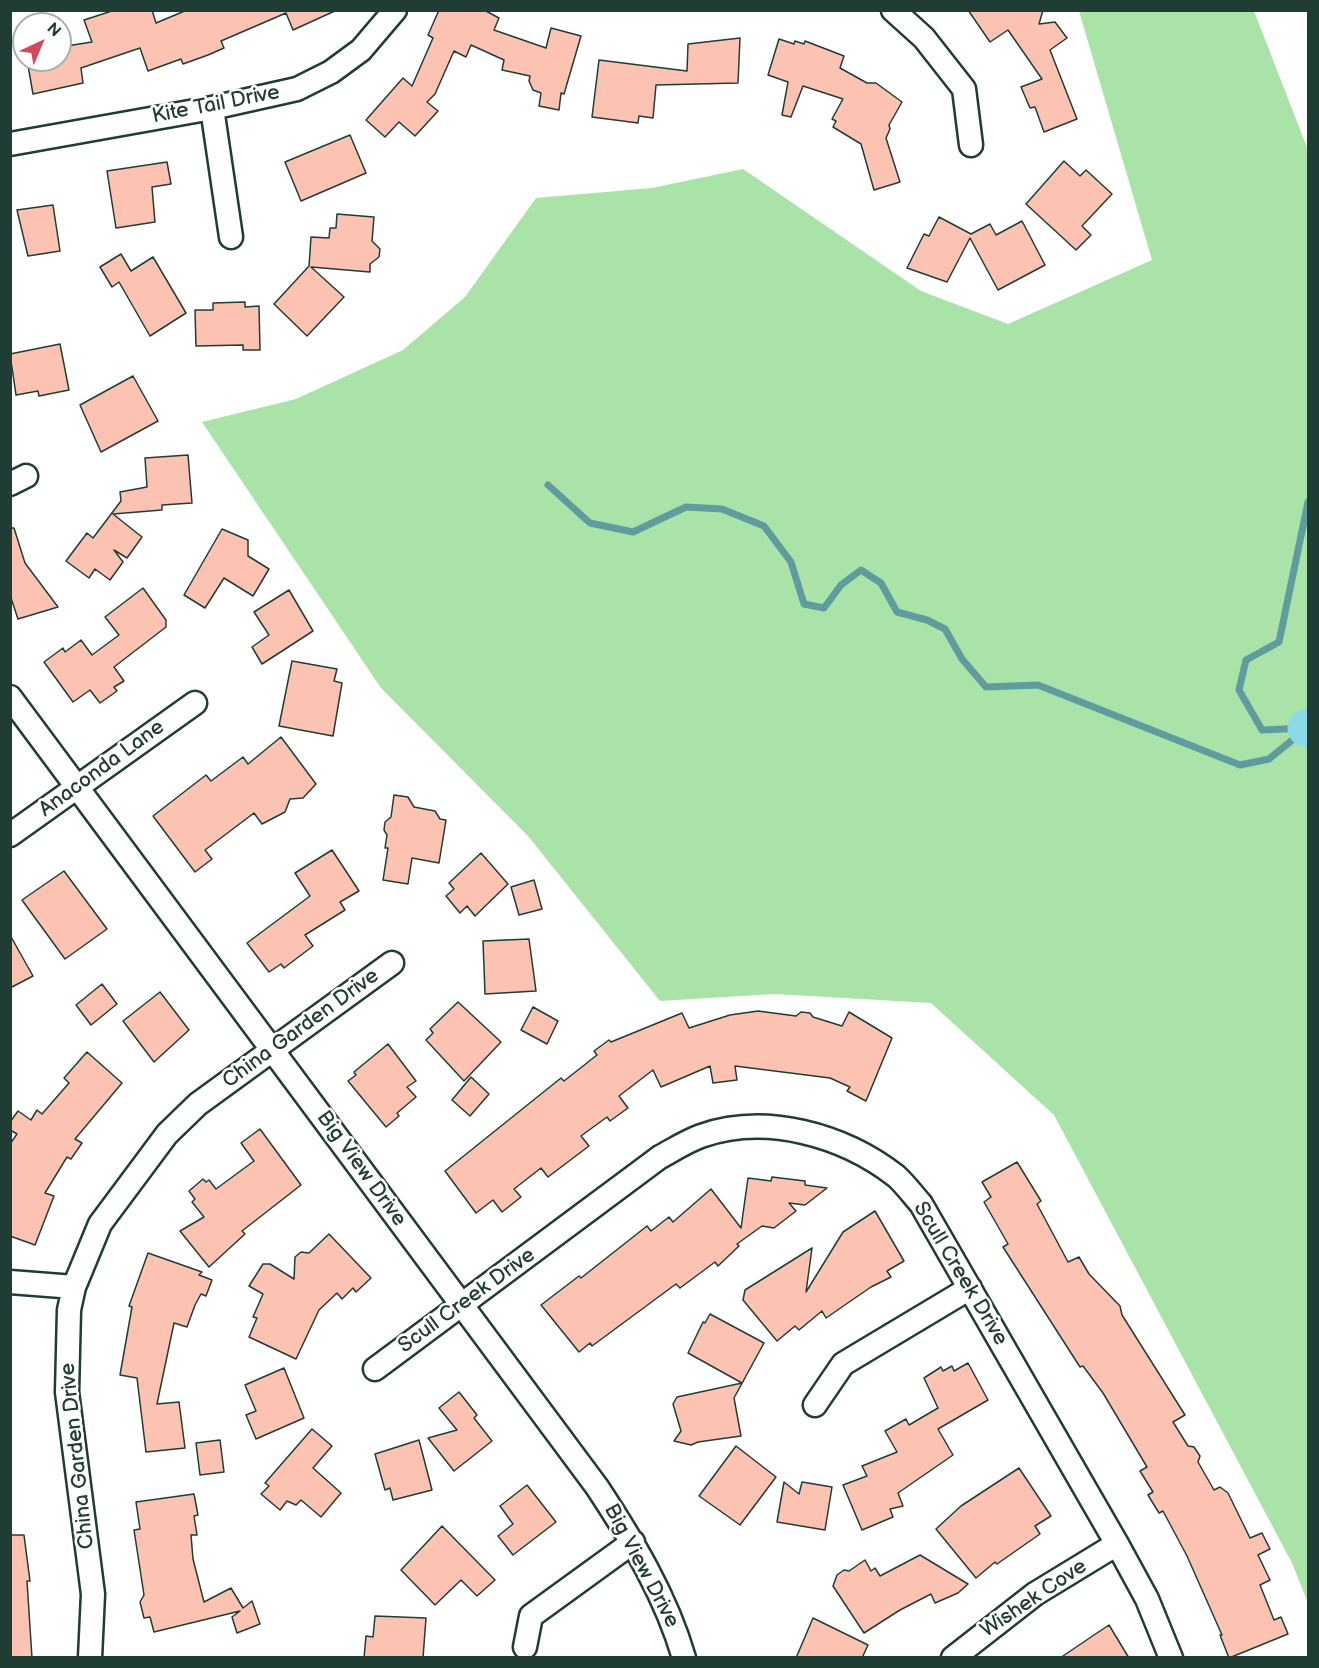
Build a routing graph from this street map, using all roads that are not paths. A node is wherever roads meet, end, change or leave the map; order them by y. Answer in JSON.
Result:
{"nodes":[{"id":1,"x":395,"y":10,"type":"edge"},
{"id":2,"x":893,"y":10,"type":"edge"},
{"id":3,"x":212,"y":108,"type":"junction"},
{"id":4,"x":10,"y":144,"type":"edge"},
{"id":5,"x":971,"y":145,"type":"dead end"},
{"id":6,"x":231,"y":237,"type":"dead end"},
{"id":7,"x":10,"y":697,"type":"edge"},
{"id":8,"x":195,"y":703,"type":"dead end"},
{"id":9,"x":75,"y":787,"type":"junction"},
{"id":10,"x":10,"y":835,"type":"edge"},
{"id":11,"x":392,"y":963,"type":"dead end"},
{"id":12,"x":273,"y":1050,"type":"junction"},
{"id":13,"x":10,"y":1282,"type":"edge"},
{"id":14,"x":74,"y":1287,"type":"junction"},
{"id":15,"x":970,"y":1288,"type":"junction"},
{"id":16,"x":461,"y":1306,"type":"junction"},
{"id":17,"x":375,"y":1369,"type":"dead end"},
{"id":18,"x":815,"y":1405,"type":"dead end"},
{"id":19,"x":633,"y":1542,"type":"junction"},
{"id":20,"x":1117,"y":1544,"type":"junction"},
{"id":21,"x":525,"y":1647,"type":"dead end"},
{"id":22,"x":90,"y":1658,"type":"edge"},
{"id":23,"x":684,"y":1658,"type":"edge"},
{"id":24,"x":953,"y":1658,"type":"edge"},
{"id":25,"x":1172,"y":1658,"type":"edge"}],
"edges":[{"from":1,"to":3,"type":"street","name":"Kite Tail Drive"},
{"from":2,"to":5,"type":"street"},
{"from":3,"to":4,"type":"street","name":"Kite Tail Drive"},
{"from":3,"to":6,"type":"street"},
{"from":7,"to":9,"type":"street","name":"Big View Drive"},
{"from":8,"to":9,"type":"street","name":"Anaconda Lane"},
{"from":9,"to":10,"type":"street","name":"Anaconda Lane"},
{"from":9,"to":12,"type":"street","name":"Big View Drive"},
{"from":11,"to":12,"type":"street","name":"China Garden Drive"},
{"from":12,"to":14,"type":"street","name":"China Garden Drive"},
{"from":12,"to":16,"type":"street","name":"Big View Drive"},
{"from":13,"to":14,"type":"street"},
{"from":14,"to":22,"type":"street","name":"China Garden Drive"},
{"from":15,"to":16,"type":"street","name":"Scull Creek Drive"},
{"from":15,"to":18,"type":"street"},
{"from":15,"to":20,"type":"street","name":"Scull Creek Drive"},
{"from":16,"to":17,"type":"street","name":"Scull Creek Drive"},
{"from":16,"to":19,"type":"street","name":"Big View Drive"},
{"from":19,"to":21,"type":"street"},
{"from":19,"to":23,"type":"street","name":"Big View Drive"},
{"from":20,"to":24,"type":"street","name":"Wishek Cove"},
{"from":20,"to":25,"type":"street","name":"Scull Creek Drive"}]}
